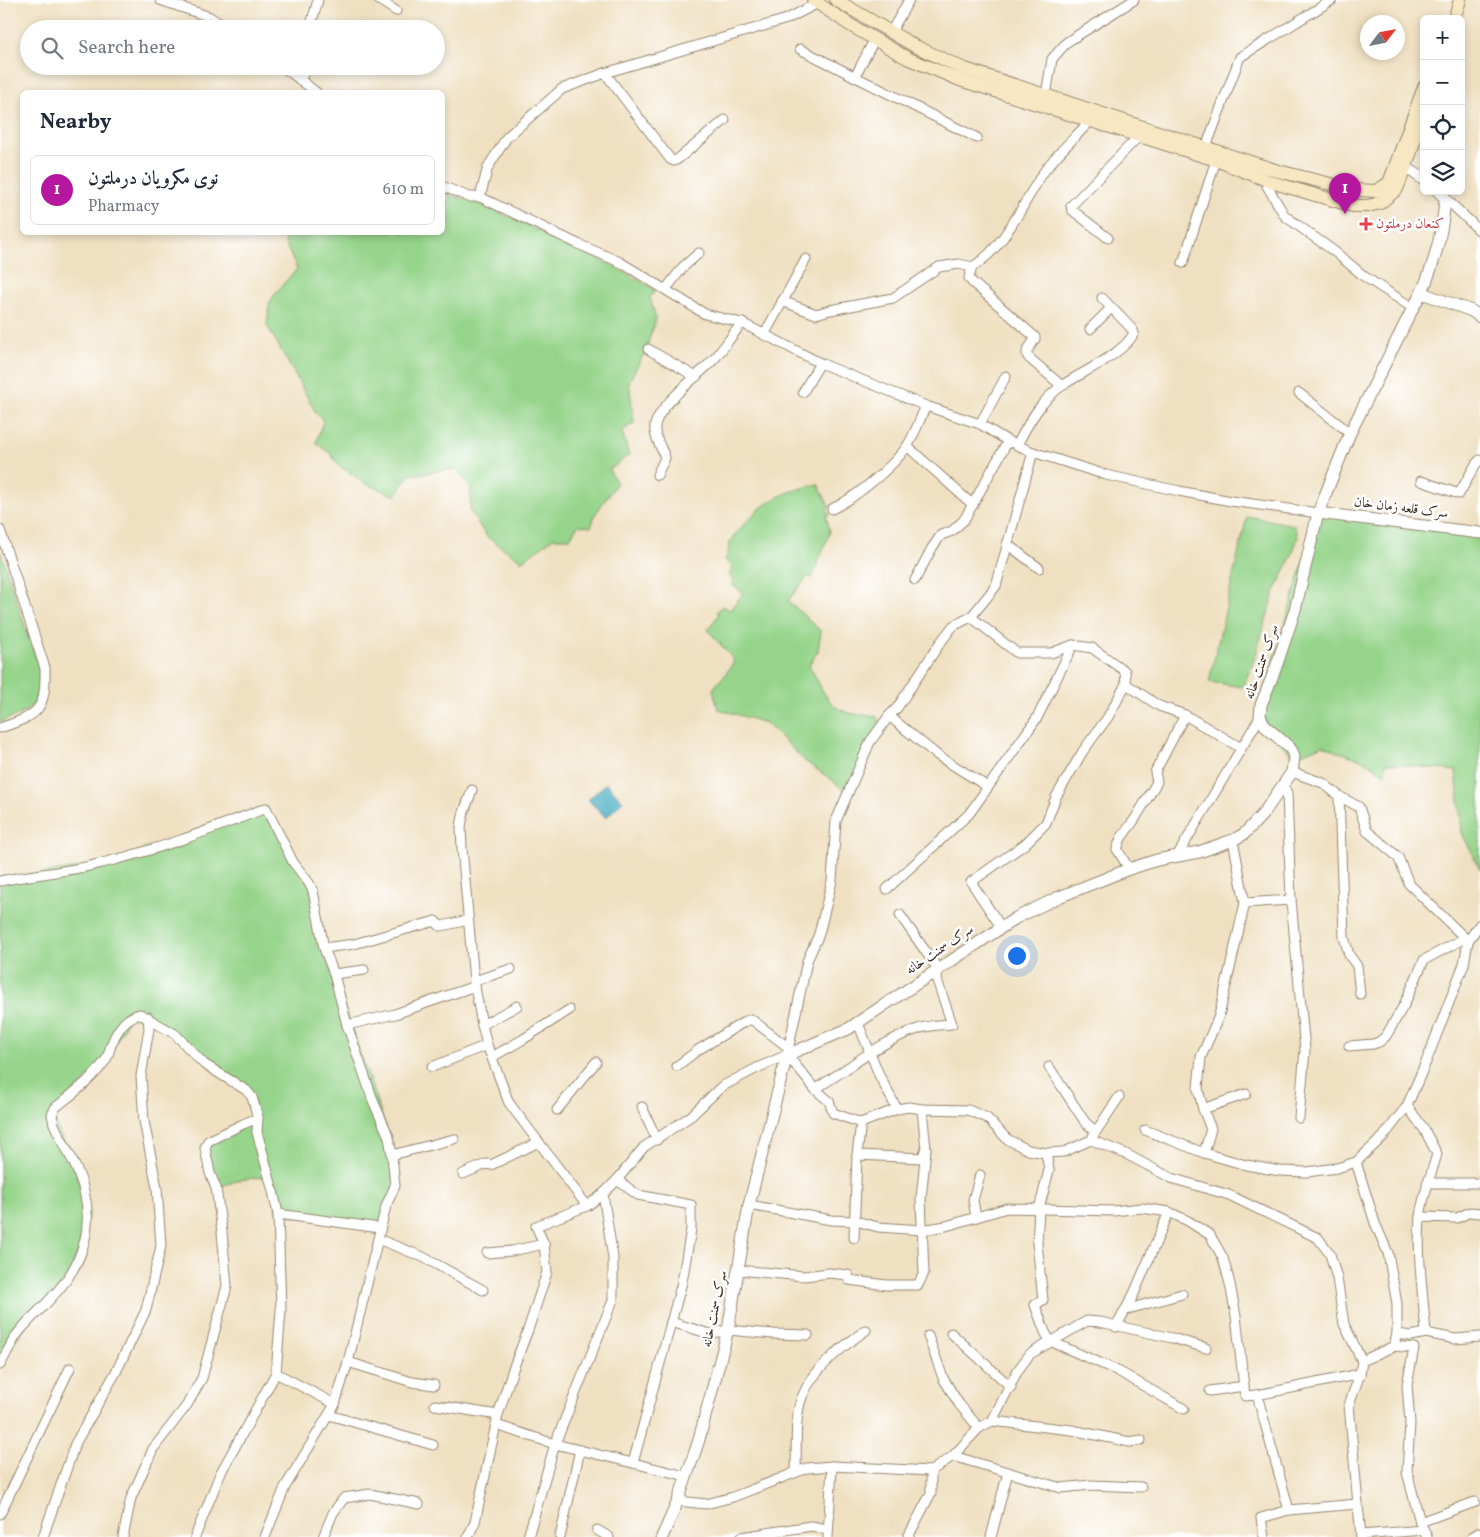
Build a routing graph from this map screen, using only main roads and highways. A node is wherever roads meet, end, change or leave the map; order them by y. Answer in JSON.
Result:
{"nodes":[{"id":1,"x":836,"y":0,"type":"edge"},
{"id":2,"x":1453,"y":0,"type":"edge"},
{"id":3,"x":1460,"y":0,"type":"edge"},
{"id":4,"x":816,"y":2,"type":"edge"},
{"id":5,"x":1448,"y":15,"type":"edge"},
{"id":6,"x":1455,"y":15,"type":"edge"},
{"id":7,"x":1420,"y":101,"type":"edge"},
{"id":8,"x":1092,"y":116,"type":"junction"},
{"id":9,"x":1420,"y":121,"type":"edge"},
{"id":10,"x":1402,"y":163,"type":"junction"}],
"edges":[{"from":1,"to":8,"type":"main road"},
{"from":2,"to":5,"type":"main road"},
{"from":3,"to":6,"type":"main road"},
{"from":4,"to":8,"type":"main road"},
{"from":7,"to":10,"type":"main road"},
{"from":8,"to":10,"type":"main road"},
{"from":8,"to":10,"type":"main road"},
{"from":9,"to":10,"type":"main road"}]}
